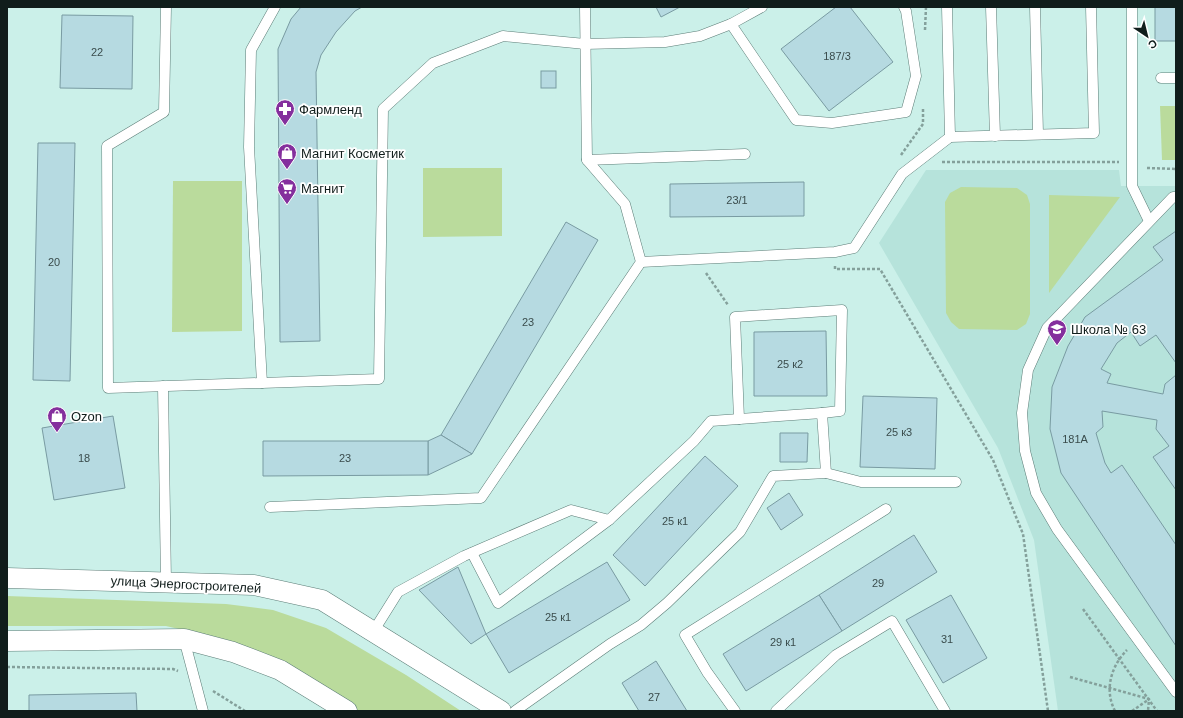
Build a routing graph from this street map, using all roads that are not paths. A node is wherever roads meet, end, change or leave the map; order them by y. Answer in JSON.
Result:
{"nodes":[{"id":1,"x":166,"y":7,"type":"edge"},
{"id":2,"x":274,"y":7,"type":"edge"},
{"id":3,"x":585,"y":7,"type":"edge"},
{"id":4,"x":762,"y":7,"type":"edge"},
{"id":5,"x":904,"y":7,"type":"edge"},
{"id":6,"x":947,"y":7,"type":"edge"},
{"id":7,"x":991,"y":7,"type":"edge"},
{"id":8,"x":1035,"y":7,"type":"edge"},
{"id":9,"x":1091,"y":7,"type":"edge"},
{"id":10,"x":1132,"y":7,"type":"edge"},
{"id":11,"x":730,"y":24,"type":"junction"},
{"id":12,"x":585,"y":44,"type":"junction"},
{"id":13,"x":1161,"y":78,"type":"dead end"},
{"id":14,"x":1176,"y":78,"type":"edge"},
{"id":15,"x":1038,"y":134,"type":"junction"},
{"id":16,"x":995,"y":136,"type":"junction"},
{"id":17,"x":950,"y":137,"type":"junction"},
{"id":18,"x":744,"y":154,"type":"dead end"},
{"id":19,"x":587,"y":160,"type":"junction"},
{"id":20,"x":1176,"y":197,"type":"edge"},
{"id":21,"x":1149,"y":221,"type":"junction"},
{"id":22,"x":641,"y":262,"type":"junction"},
{"id":23,"x":262,"y":383,"type":"junction"},
{"id":24,"x":163,"y":386,"type":"junction"},
{"id":25,"x":822,"y":413,"type":"junction"},
{"id":26,"x":739,"y":419,"type":"junction"},
{"id":27,"x":826,"y":473,"type":"junction"},
{"id":28,"x":956,"y":482,"type":"dead end"},
{"id":29,"x":270,"y":507,"type":"dead end"},
{"id":30,"x":886,"y":509,"type":"dead end"},
{"id":31,"x":608,"y":520,"type":"junction"},
{"id":32,"x":472,"y":553,"type":"junction"},
{"id":33,"x":7,"y":578,"type":"edge"},
{"id":34,"x":166,"y":582,"type":"junction"},
{"id":35,"x":374,"y":632,"type":"junction"},
{"id":36,"x":184,"y":639,"type":"junction"},
{"id":37,"x":7,"y":642,"type":"edge"},
{"id":38,"x":1176,"y":692,"type":"edge"},
{"id":39,"x":203,"y":711,"type":"edge"},
{"id":40,"x":347,"y":711,"type":"edge"},
{"id":41,"x":501,"y":711,"type":"edge"},
{"id":42,"x":515,"y":711,"type":"edge"},
{"id":43,"x":735,"y":711,"type":"edge"},
{"id":44,"x":776,"y":711,"type":"edge"},
{"id":45,"x":945,"y":711,"type":"edge"}],
"edges":[{"from":1,"to":24,"type":"lane"},
{"from":2,"to":23,"type":"lane"},
{"from":3,"to":12,"type":"lane"},
{"from":4,"to":11,"type":"lane"},
{"from":5,"to":11,"type":"lane"},
{"from":6,"to":17,"type":"lane"},
{"from":7,"to":16,"type":"lane"},
{"from":8,"to":15,"type":"lane"},
{"from":9,"to":15,"type":"lane"},
{"from":10,"to":21,"type":"lane"},
{"from":11,"to":12,"type":"lane"},
{"from":12,"to":19,"type":"lane"},
{"from":12,"to":23,"type":"lane"},
{"from":13,"to":14,"type":"lane"},
{"from":15,"to":16,"type":"lane"},
{"from":16,"to":17,"type":"lane"},
{"from":17,"to":22,"type":"lane"},
{"from":18,"to":19,"type":"lane"},
{"from":19,"to":22,"type":"lane"},
{"from":20,"to":21,"type":"lane"},
{"from":21,"to":38,"type":"lane"},
{"from":22,"to":29,"type":"lane"},
{"from":23,"to":24,"type":"lane"},
{"from":24,"to":34,"type":"lane"},
{"from":25,"to":26,"type":"lane"},
{"from":25,"to":26,"type":"lane"},
{"from":25,"to":27,"type":"lane"},
{"from":26,"to":31,"type":"lane"},
{"from":27,"to":28,"type":"lane"},
{"from":27,"to":42,"type":"lane"},
{"from":30,"to":43,"type":"lane"},
{"from":31,"to":32,"type":"lane"},
{"from":31,"to":32,"type":"lane"},
{"from":32,"to":35,"type":"lane"},
{"from":33,"to":34,"type":"street","name":"улица Энергостроителей"},
{"from":34,"to":35,"type":"street","name":"улица Энергостроителей"},
{"from":35,"to":41,"type":"street","name":"улица Энергостроителей"},
{"from":36,"to":37,"type":"street"},
{"from":36,"to":39,"type":"lane"},
{"from":36,"to":40,"type":"street"},
{"from":44,"to":45,"type":"lane"}]}
